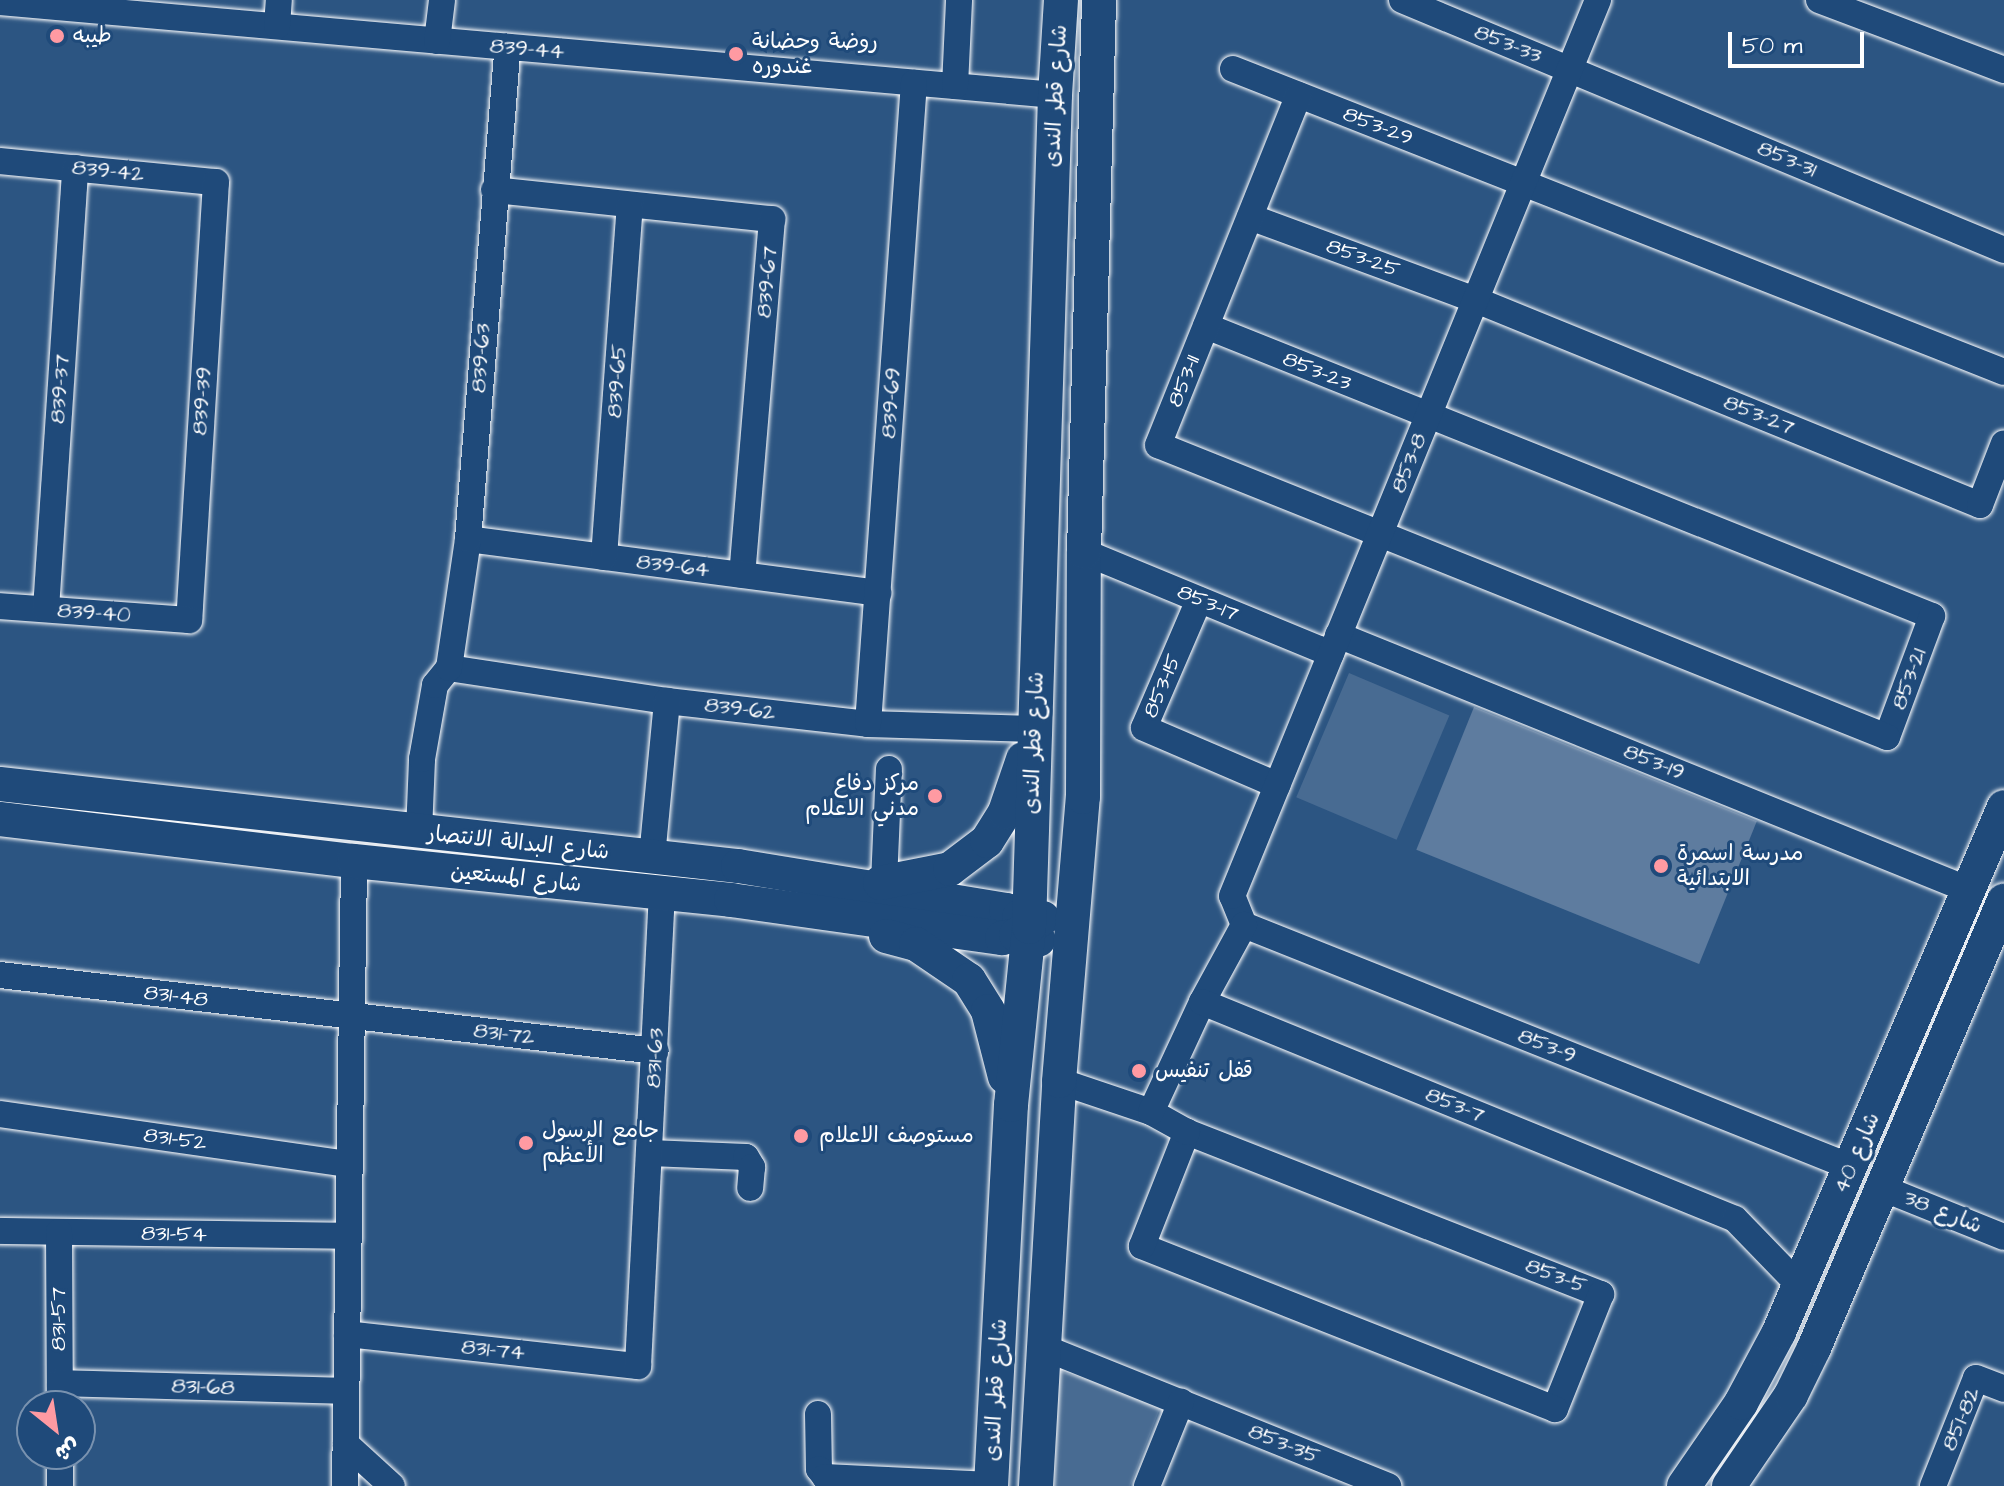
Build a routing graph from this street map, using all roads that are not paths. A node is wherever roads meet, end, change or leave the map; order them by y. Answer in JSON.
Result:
{"nodes":[{"id":1,"x":279,"y":0,"type":"edge"},
{"id":2,"x":442,"y":0,"type":"edge"},
{"id":3,"x":959,"y":0,"type":"edge"},
{"id":4,"x":1061,"y":0,"type":"edge"},
{"id":5,"x":1099,"y":0,"type":"edge"},
{"id":6,"x":1402,"y":0,"type":"edge"},
{"id":7,"x":1598,"y":0,"type":"edge"},
{"id":8,"x":1819,"y":0,"type":"edge"},
{"id":9,"x":0,"y":2,"type":"edge"},
{"id":10,"x":150,"y":8,"type":"edge"},
{"id":11,"x":277,"y":26,"type":"junction"},
{"id":12,"x":437,"y":41,"type":"junction"},
{"id":13,"x":508,"y":47,"type":"junction"},
{"id":14,"x":1233,"y":69,"type":"dead end"},
{"id":15,"x":1570,"y":69,"type":"junction"},
{"id":16,"x":2004,"y":70,"type":"edge"},
{"id":17,"x":914,"y":83,"type":"junction"},
{"id":18,"x":955,"y":86,"type":"junction"},
{"id":19,"x":1055,"y":95,"type":"junction"},
{"id":20,"x":1299,"y":95,"type":"junction"},
{"id":21,"x":0,"y":161,"type":"edge"},
{"id":22,"x":75,"y":168,"type":"junction"},
{"id":23,"x":216,"y":182,"type":"joint"},
{"id":24,"x":1523,"y":183,"type":"junction"},
{"id":25,"x":494,"y":190,"type":"junction"},
{"id":26,"x":630,"y":205,"type":"junction"},
{"id":27,"x":1250,"y":217,"type":"junction"},
{"id":28,"x":2004,"y":250,"type":"edge"},
{"id":29,"x":1476,"y":300,"type":"junction"},
{"id":30,"x":1206,"y":326,"type":"junction"},
{"id":31,"x":2004,"y":372,"type":"edge"},
{"id":32,"x":1428,"y":416,"type":"junction"},
{"id":33,"x":2004,"y":443,"type":"edge"},
{"id":34,"x":1380,"y":533,"type":"junction"},
{"id":35,"x":468,"y":539,"type":"junction"},
{"id":36,"x":1084,"y":552,"type":"junction"},
{"id":37,"x":604,"y":557,"type":"junction"},
{"id":38,"x":742,"y":575,"type":"junction"},
{"id":39,"x":878,"y":593,"type":"junction"},
{"id":40,"x":1199,"y":600,"type":"junction"},
{"id":41,"x":0,"y":606,"type":"edge"},
{"id":42,"x":46,"y":609,"type":"junction"},
{"id":43,"x":189,"y":620,"type":"joint"},
{"id":44,"x":1334,"y":645,"type":"junction"},
{"id":45,"x":449,"y":668,"type":"junction"},
{"id":46,"x":667,"y":701,"type":"junction"},
{"id":47,"x":868,"y":724,"type":"junction"},
{"id":48,"x":1034,"y":729,"type":"junction"},
{"id":49,"x":889,"y":769,"type":"dead end"},
{"id":50,"x":0,"y":784,"type":"edge"},
{"id":51,"x":1277,"y":785,"type":"junction"},
{"id":52,"x":2004,"y":807,"type":"edge"},
{"id":53,"x":0,"y":819,"type":"edge"},
{"id":54,"x":419,"y":832,"type":"junction"},
{"id":55,"x":652,"y":857,"type":"junction"},
{"id":56,"x":354,"y":861,"type":"junction"},
{"id":57,"x":738,"y":866,"type":"junction"},
{"id":58,"x":884,"y":882,"type":"junction"},
{"id":59,"x":846,"y":886,"type":"junction"},
{"id":60,"x":1969,"y":890,"type":"junction"},
{"id":61,"x":662,"y":894,"type":"junction"},
{"id":62,"x":731,"y":900,"type":"junction"},
{"id":63,"x":2004,"y":901,"type":"edge"},
{"id":64,"x":786,"y":908,"type":"junction"},
{"id":65,"x":1244,"y":925,"type":"junction"},
{"id":66,"x":1029,"y":927,"type":"junction"},
{"id":67,"x":0,"y":975,"type":"edge"},
{"id":68,"x":1202,"y":1002,"type":"junction"},
{"id":69,"x":352,"y":1016,"type":"junction"},
{"id":70,"x":656,"y":1051,"type":"junction"},
{"id":71,"x":1059,"y":1081,"type":"junction"},
{"id":72,"x":1011,"y":1105,"type":"junction"},
{"id":73,"x":1151,"y":1112,"type":"junction"},
{"id":74,"x":0,"y":1114,"type":"edge"},
{"id":75,"x":1187,"y":1132,"type":"junction"},
{"id":76,"x":650,"y":1153,"type":"junction"},
{"id":77,"x":349,"y":1164,"type":"junction"},
{"id":78,"x":1851,"y":1167,"type":"junction"},
{"id":79,"x":750,"y":1188,"type":"dead end"},
{"id":80,"x":1882,"y":1188,"type":"junction"},
{"id":81,"x":0,"y":1231,"type":"edge"},
{"id":82,"x":59,"y":1232,"type":"junction"},
{"id":83,"x":348,"y":1236,"type":"junction"},
{"id":84,"x":2004,"y":1237,"type":"edge"},
{"id":85,"x":1799,"y":1285,"type":"junction"},
{"id":86,"x":347,"y":1334,"type":"junction"},
{"id":87,"x":1045,"y":1348,"type":"junction"},
{"id":88,"x":1763,"y":1363,"type":"junction"},
{"id":89,"x":638,"y":1366,"type":"joint"},
{"id":90,"x":1798,"y":1379,"type":"junction"},
{"id":91,"x":2004,"y":1389,"type":"edge"},
{"id":92,"x":60,"y":1390,"type":"edge"},
{"id":93,"x":346,"y":1391,"type":"junction"},
{"id":94,"x":96,"y":1394,"type":"edge"},
{"id":95,"x":1181,"y":1402,"type":"junction"},
{"id":96,"x":818,"y":1414,"type":"dead end"},
{"id":97,"x":346,"y":1444,"type":"junction"},
{"id":98,"x":345,"y":1486,"type":"edge"},
{"id":99,"x":392,"y":1486,"type":"edge"},
{"id":100,"x":991,"y":1486,"type":"edge"},
{"id":101,"x":1036,"y":1486,"type":"edge"},
{"id":102,"x":1147,"y":1486,"type":"edge"},
{"id":103,"x":1388,"y":1486,"type":"edge"},
{"id":104,"x":1684,"y":1486,"type":"edge"},
{"id":105,"x":1729,"y":1486,"type":"edge"},
{"id":106,"x":1933,"y":1486,"type":"edge"}],
"edges":[{"from":1,"to":11,"type":"street"},
{"from":2,"to":12,"type":"street"},
{"from":3,"to":18,"type":"street"},
{"from":4,"to":19,"type":"main road","name":"شارع قطر الندى"},
{"from":5,"to":36,"type":"main road","name":"شارع قطر الندى"},
{"from":6,"to":15,"type":"street","name":"853-33"},
{"from":7,"to":15,"type":"street","name":"853-8"},
{"from":8,"to":16,"type":"street"},
{"from":9,"to":10,"type":"street","name":"839-44"},
{"from":10,"to":11,"type":"street","name":"839-44"},
{"from":11,"to":12,"type":"street","name":"839-44"},
{"from":12,"to":13,"type":"street","name":"839-44"},
{"from":13,"to":17,"type":"street","name":"839-44"},
{"from":13,"to":25,"type":"street","name":"839-63"},
{"from":14,"to":20,"type":"street","name":"853-29"},
{"from":15,"to":24,"type":"street","name":"853-8"},
{"from":15,"to":28,"type":"street","name":"853-31"},
{"from":17,"to":18,"type":"street","name":"839-44"},
{"from":17,"to":39,"type":"street","name":"839-69"},
{"from":18,"to":19,"type":"street","name":"839-44"},
{"from":19,"to":48,"type":"main road","name":"شارع قطر الندى"},
{"from":20,"to":24,"type":"street","name":"853-29"},
{"from":20,"to":27,"type":"street","name":"853-11"},
{"from":21,"to":22,"type":"street","name":"839-42"},
{"from":22,"to":23,"type":"street","name":"839-42"},
{"from":22,"to":42,"type":"street","name":"839-37"},
{"from":23,"to":43,"type":"street","name":"839-39"},
{"from":24,"to":29,"type":"street","name":"853-8"},
{"from":24,"to":31,"type":"street"},
{"from":25,"to":26,"type":"street","name":"839-67"},
{"from":25,"to":35,"type":"street","name":"839-63"},
{"from":26,"to":37,"type":"street","name":"839-65"},
{"from":26,"to":38,"type":"street","name":"839-67"},
{"from":27,"to":29,"type":"street","name":"853-25"},
{"from":27,"to":30,"type":"street","name":"853-11"},
{"from":29,"to":32,"type":"street","name":"853-8"},
{"from":29,"to":33,"type":"street","name":"853-27"},
{"from":30,"to":32,"type":"street","name":"853-23"},
{"from":30,"to":34,"type":"street","name":"853-11"},
{"from":32,"to":34,"type":"street","name":"853-8"},
{"from":32,"to":34,"type":"street","name":"853-21"},
{"from":34,"to":44,"type":"street","name":"853-8"},
{"from":35,"to":37,"type":"street","name":"839-64"},
{"from":35,"to":45,"type":"street","name":"839-63"},
{"from":36,"to":40,"type":"street","name":"853-17"},
{"from":36,"to":66,"type":"main road"},
{"from":36,"to":71,"type":"main road","name":"شارع قطر الندى"},
{"from":37,"to":38,"type":"street","name":"839-64"},
{"from":38,"to":39,"type":"street","name":"839-64"},
{"from":39,"to":47,"type":"street","name":"839-69"},
{"from":40,"to":44,"type":"street","name":"853-17"},
{"from":40,"to":51,"type":"street","name":"853-15"},
{"from":41,"to":42,"type":"street","name":"839-40"},
{"from":42,"to":43,"type":"street","name":"839-40"},
{"from":44,"to":51,"type":"street","name":"853-8"},
{"from":44,"to":60,"type":"street","name":"853-19"},
{"from":45,"to":46,"type":"street","name":"839-62"},
{"from":45,"to":54,"type":"street","name":"839-63"},
{"from":46,"to":47,"type":"street","name":"839-62"},
{"from":46,"to":55,"type":"street"},
{"from":47,"to":48,"type":"street","name":"839-62"},
{"from":48,"to":58,"type":"main road"},
{"from":48,"to":66,"type":"main road","name":"شارع قطر الندى"},
{"from":49,"to":58,"type":"street"},
{"from":50,"to":54,"type":"main road","name":"شارع البدالة الانتصار"},
{"from":51,"to":65,"type":"street","name":"853-8"},
{"from":52,"to":60,"type":"main road","name":"شارع 40"},
{"from":53,"to":56,"type":"main road","name":"شارع المستعين"},
{"from":54,"to":55,"type":"main road","name":"شارع البدالة الانتصار"},
{"from":55,"to":57,"type":"main road","name":"شارع البدالة الانتصار"},
{"from":56,"to":61,"type":"main road","name":"شارع المستعين"},
{"from":56,"to":69,"type":"street"},
{"from":57,"to":59,"type":"main road","name":"شارع البدالة الانتصار"},
{"from":57,"to":62,"type":"main road"},
{"from":58,"to":59,"type":"main road"},
{"from":59,"to":66,"type":"main road","name":"شارع البدالة الانتصار"},
{"from":60,"to":78,"type":"main road","name":"شارع 40"},
{"from":61,"to":62,"type":"main road","name":"شارع المستعين"},
{"from":61,"to":70,"type":"street","name":"831-63"},
{"from":62,"to":64,"type":"main road","name":"شارع المستعين"},
{"from":63,"to":80,"type":"main road","name":"شارع 40"},
{"from":64,"to":66,"type":"main road","name":"شارع المستعين"},
{"from":64,"to":72,"type":"main road"},
{"from":65,"to":68,"type":"street"},
{"from":65,"to":78,"type":"street","name":"853-9"},
{"from":66,"to":71,"type":"main road"},
{"from":66,"to":72,"type":"main road","name":"شارع قطر الندى"},
{"from":67,"to":69,"type":"street","name":"831-48"},
{"from":68,"to":73,"type":"street"},
{"from":68,"to":85,"type":"street","name":"853-7"},
{"from":69,"to":70,"type":"street","name":"831-72"},
{"from":69,"to":77,"type":"street"},
{"from":70,"to":76,"type":"street","name":"831-63"},
{"from":71,"to":73,"type":"street"},
{"from":71,"to":87,"type":"main road","name":"شارع قطر الندى"},
{"from":72,"to":100,"type":"main road","name":"شارع قطر الندى"},
{"from":73,"to":75,"type":"street"},
{"from":74,"to":77,"type":"street","name":"831-52"},
{"from":75,"to":75,"type":"street","name":"853-5"},
{"from":76,"to":79,"type":"street"},
{"from":76,"to":89,"type":"street","name":"831-63"},
{"from":77,"to":83,"type":"street"},
{"from":78,"to":85,"type":"main road","name":"شارع 40"},
{"from":80,"to":84,"type":"street","name":"شارع 38"},
{"from":80,"to":90,"type":"main road","name":"شارع 40"},
{"from":81,"to":82,"type":"street","name":"831-54"},
{"from":82,"to":83,"type":"street","name":"831-54"},
{"from":82,"to":92,"type":"street","name":"831-57"},
{"from":83,"to":86,"type":"street"},
{"from":85,"to":88,"type":"main road","name":"شارع 40"},
{"from":86,"to":89,"type":"street","name":"831-74"},
{"from":86,"to":93,"type":"street"},
{"from":87,"to":95,"type":"street","name":"853-35"},
{"from":87,"to":101,"type":"main road","name":"شارع قطر الندى"},
{"from":88,"to":90,"type":"main road"},
{"from":88,"to":104,"type":"main road","name":"شارع 40"},
{"from":90,"to":105,"type":"main road","name":"شارع 40"},
{"from":91,"to":106,"type":"street","name":"851-82"},
{"from":93,"to":94,"type":"street","name":"831-68"},
{"from":93,"to":97,"type":"street"},
{"from":95,"to":102,"type":"street"},
{"from":95,"to":103,"type":"street","name":"853-35"},
{"from":96,"to":100,"type":"street"},
{"from":97,"to":98,"type":"street"},
{"from":97,"to":99,"type":"street"}]}
